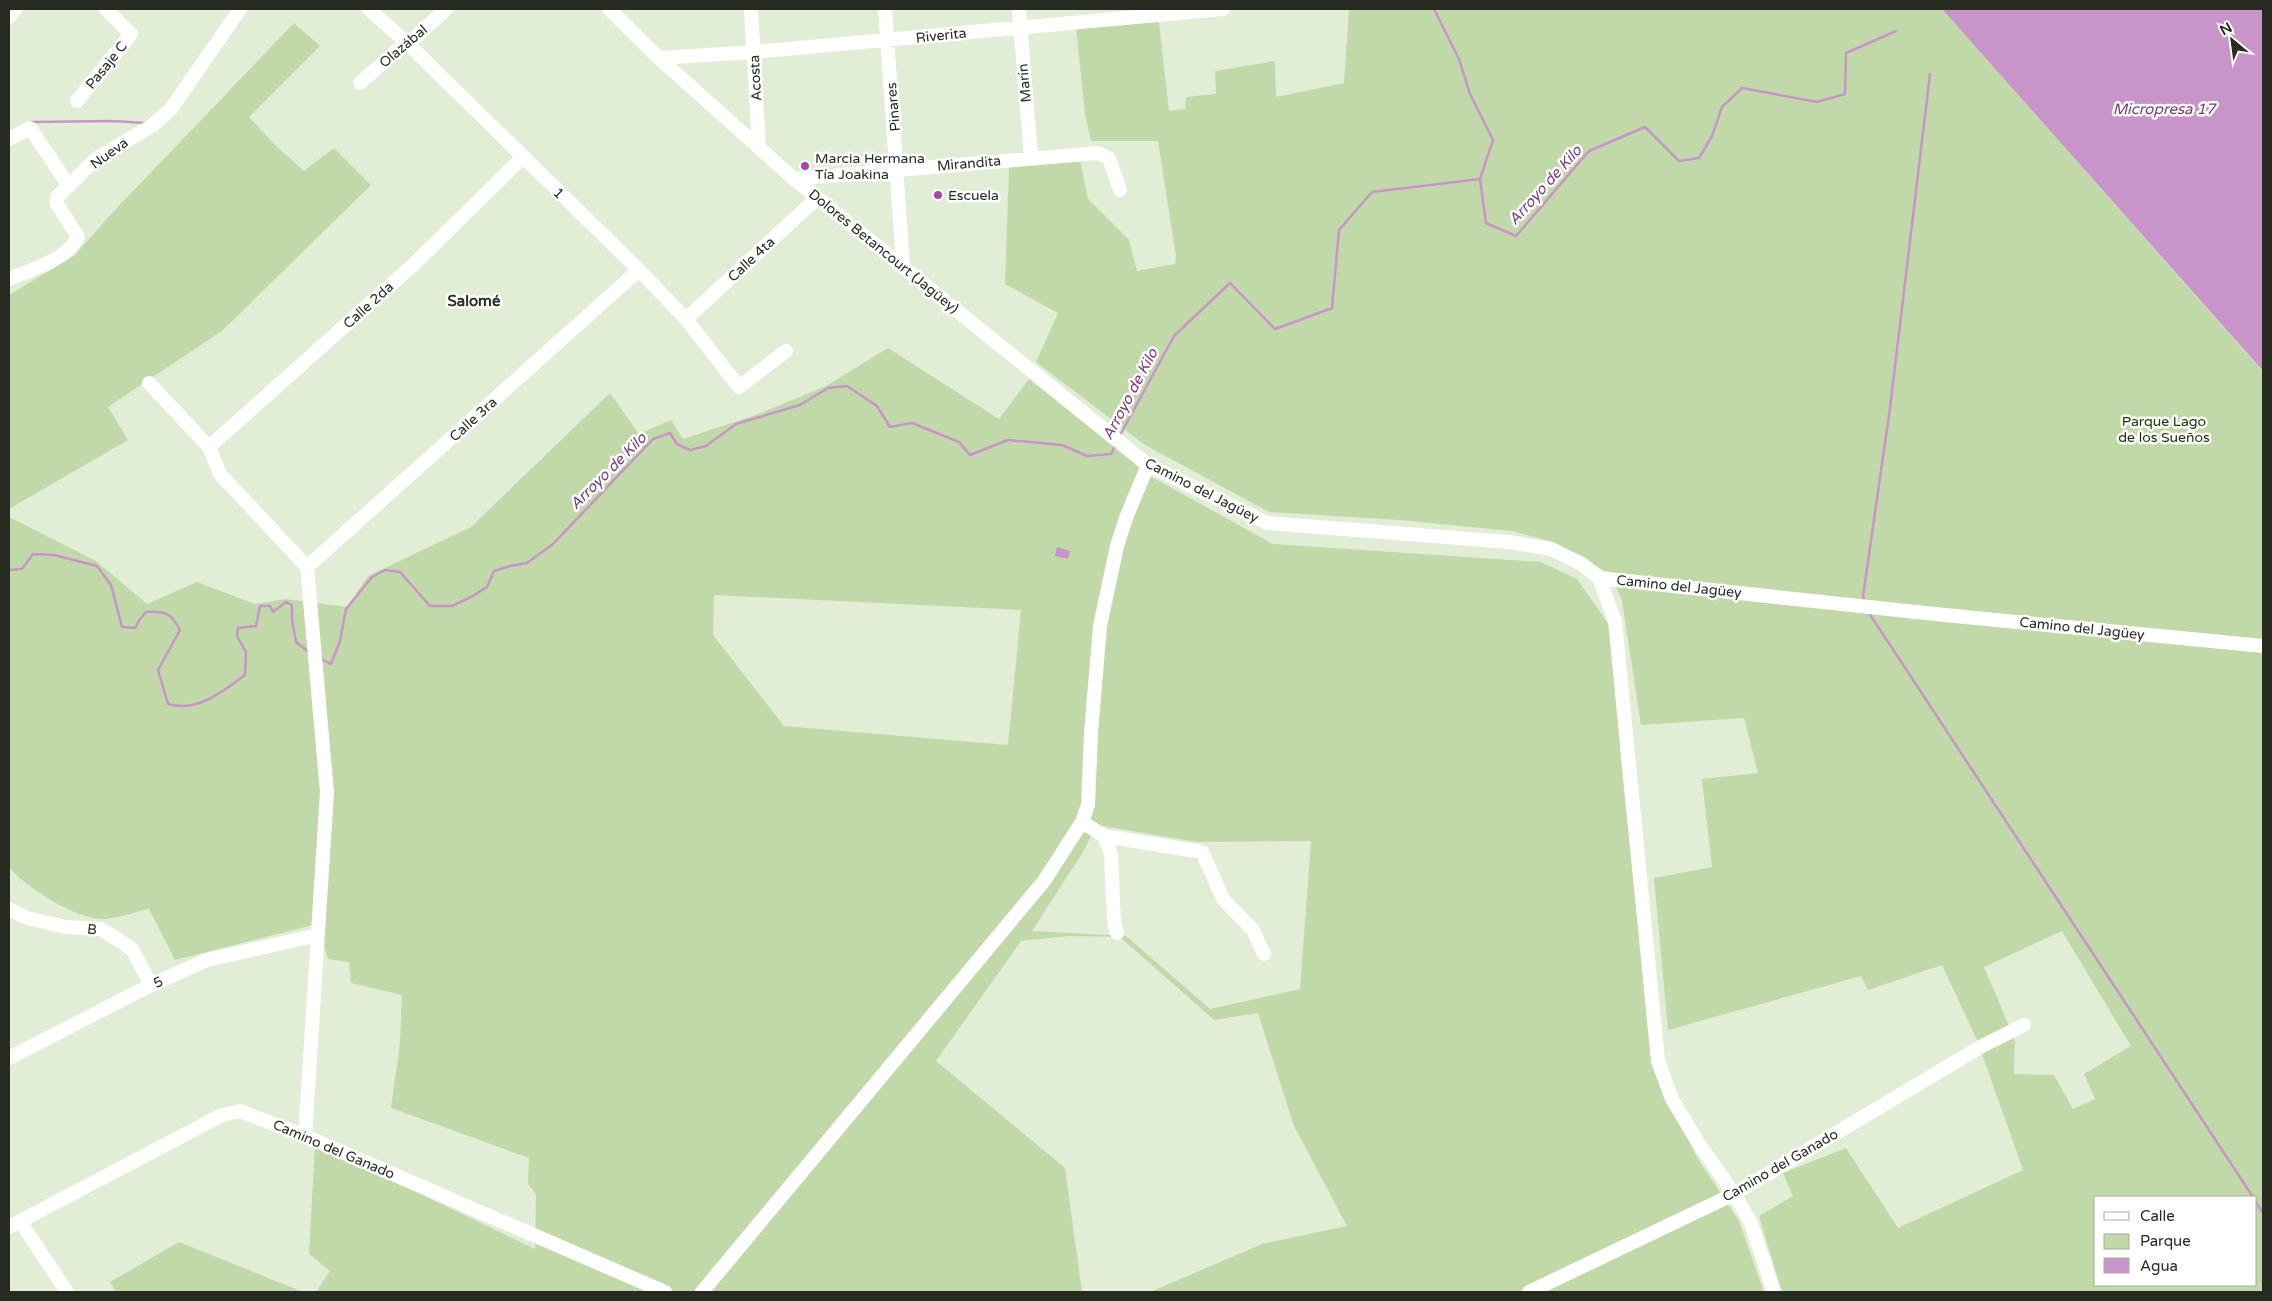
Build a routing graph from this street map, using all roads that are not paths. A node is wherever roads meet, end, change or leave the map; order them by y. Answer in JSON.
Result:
{"nodes":[{"id":1,"x":16,"y":9,"type":"edge"},
{"id":2,"x":106,"y":9,"type":"edge"},
{"id":3,"x":240,"y":9,"type":"edge"},
{"id":4,"x":369,"y":9,"type":"edge"},
{"id":5,"x":446,"y":9,"type":"edge"},
{"id":6,"x":609,"y":9,"type":"edge"},
{"id":7,"x":751,"y":9,"type":"edge"},
{"id":8,"x":886,"y":9,"type":"edge"},
{"id":9,"x":1018,"y":9,"type":"edge"},
{"id":10,"x":1223,"y":9,"type":"edge"},
{"id":11,"x":1183,"y":11,"type":"edge"},
{"id":12,"x":622,"y":15,"type":"edge"},
{"id":13,"x":9,"y":17,"type":"edge"},
{"id":14,"x":1020,"y":27,"type":"junction"},
{"id":15,"x":887,"y":40,"type":"junction"},
{"id":16,"x":408,"y":44,"type":"junction"},
{"id":17,"x":754,"y":52,"type":"junction"},
{"id":18,"x":659,"y":58,"type":"junction"},
{"id":19,"x":360,"y":83,"type":"dead end"},
{"id":20,"x":77,"y":101,"type":"dead end"},
{"id":21,"x":9,"y":139,"type":"edge"},
{"id":22,"x":759,"y":148,"type":"junction"},
{"id":23,"x":522,"y":158,"type":"junction"},
{"id":24,"x":1031,"y":158,"type":"junction"},
{"id":25,"x":898,"y":170,"type":"junction"},
{"id":26,"x":794,"y":179,"type":"junction"},
{"id":27,"x":69,"y":186,"type":"junction"},
{"id":28,"x":1120,"y":190,"type":"dead end"},
{"id":29,"x":817,"y":198,"type":"junction"},
{"id":30,"x":903,"y":266,"type":"junction"},
{"id":31,"x":639,"y":270,"type":"junction"},
{"id":32,"x":9,"y":279,"type":"edge"},
{"id":33,"x":686,"y":320,"type":"junction"},
{"id":34,"x":786,"y":351,"type":"dead end"},
{"id":35,"x":149,"y":383,"type":"dead end"},
{"id":36,"x":1118,"y":440,"type":"joint"},
{"id":37,"x":209,"y":447,"type":"junction"},
{"id":38,"x":1148,"y":465,"type":"junction"},
{"id":39,"x":307,"y":568,"type":"junction"},
{"id":40,"x":1599,"y":578,"type":"junction"},
{"id":41,"x":2263,"y":646,"type":"edge"},
{"id":42,"x":1082,"y":822,"type":"junction"},
{"id":43,"x":1104,"y":836,"type":"junction"},
{"id":44,"x":9,"y":909,"type":"edge"},
{"id":45,"x":1117,"y":933,"type":"dead end"},
{"id":46,"x":318,"y":935,"type":"junction"},
{"id":47,"x":1264,"y":954,"type":"dead end"},
{"id":48,"x":151,"y":985,"type":"junction"},
{"id":49,"x":2024,"y":1025,"type":"dead end"},
{"id":50,"x":9,"y":1058,"type":"edge"},
{"id":51,"x":305,"y":1136,"type":"junction"},
{"id":52,"x":1734,"y":1194,"type":"junction"},
{"id":53,"x":15,"y":1224,"type":"edge"},
{"id":54,"x":67,"y":1292,"type":"edge"},
{"id":55,"x":665,"y":1292,"type":"edge"},
{"id":56,"x":702,"y":1292,"type":"edge"},
{"id":57,"x":1530,"y":1292,"type":"edge"},
{"id":58,"x":1774,"y":1292,"type":"edge"}],
"edges":[{"from":1,"to":13,"type":"street"},
{"from":2,"to":20,"type":"street","name":"Pasaje C"},
{"from":3,"to":27,"type":"street","name":"Nueva"},
{"from":4,"to":16,"type":"street","name":"1"},
{"from":5,"to":16,"type":"street","name":"Olazábal"},
{"from":6,"to":12,"type":"street","name":"Dolores Betancourt (Jagüey)"},
{"from":7,"to":17,"type":"street","name":"Acosta"},
{"from":8,"to":15,"type":"street","name":"Pinares"},
{"from":9,"to":14,"type":"street","name":"Marín"},
{"from":10,"to":11,"type":"street","name":"Riverita"},
{"from":11,"to":14,"type":"street","name":"Riverita"},
{"from":12,"to":18,"type":"street","name":"Dolores Betancourt (Jagüey)"},
{"from":14,"to":15,"type":"street","name":"Riverita"},
{"from":14,"to":24,"type":"street","name":"Marín"},
{"from":15,"to":17,"type":"street","name":"Riverita"},
{"from":15,"to":25,"type":"street","name":"Pinares"},
{"from":16,"to":19,"type":"street","name":"Olazábal"},
{"from":16,"to":23,"type":"street","name":"1"},
{"from":17,"to":18,"type":"street","name":"Riverita"},
{"from":17,"to":22,"type":"street","name":"Acosta"},
{"from":18,"to":22,"type":"street","name":"Dolores Betancourt (Jagüey)"},
{"from":21,"to":27,"type":"street"},
{"from":22,"to":26,"type":"street","name":"Dolores Betancourt (Jagüey)"},
{"from":23,"to":31,"type":"street","name":"1"},
{"from":23,"to":37,"type":"street","name":"Calle 2da"},
{"from":24,"to":25,"type":"street","name":"Mirandita"},
{"from":24,"to":28,"type":"street","name":"Mirandita"},
{"from":25,"to":26,"type":"street","name":"Mirandita"},
{"from":25,"to":30,"type":"street","name":"Pinares"},
{"from":26,"to":29,"type":"street","name":"Dolores Betancourt (Jagüey)"},
{"from":27,"to":32,"type":"street","name":"Nueva"},
{"from":29,"to":30,"type":"street","name":"Dolores Betancourt (Jagüey)"},
{"from":29,"to":33,"type":"street","name":"Calle 4ta"},
{"from":30,"to":36,"type":"street","name":"Dolores Betancourt (Jagüey)"},
{"from":31,"to":33,"type":"street","name":"1"},
{"from":31,"to":39,"type":"street","name":"Calle 3ra"},
{"from":33,"to":34,"type":"street","name":"1"},
{"from":35,"to":37,"type":"street"},
{"from":36,"to":38,"type":"street","name":"Camino del Jagüey"},
{"from":37,"to":39,"type":"street"},
{"from":38,"to":40,"type":"street","name":"Camino del Jagüey"},
{"from":38,"to":42,"type":"street"},
{"from":39,"to":46,"type":"street"},
{"from":40,"to":41,"type":"street","name":"Camino del Jagüey"},
{"from":40,"to":52,"type":"street"},
{"from":42,"to":43,"type":"street"},
{"from":42,"to":56,"type":"street"},
{"from":43,"to":45,"type":"street"},
{"from":43,"to":47,"type":"street"},
{"from":44,"to":48,"type":"street","name":"B"},
{"from":46,"to":48,"type":"street","name":"5"},
{"from":46,"to":51,"type":"street"},
{"from":48,"to":50,"type":"street","name":"5"},
{"from":49,"to":52,"type":"street","name":"Camino del Ganado"},
{"from":51,"to":53,"type":"street","name":"Camino del Ganado"},
{"from":51,"to":55,"type":"street","name":"Camino del Ganado"},
{"from":52,"to":57,"type":"street","name":"Camino del Ganado"},
{"from":52,"to":58,"type":"street"},
{"from":53,"to":54,"type":"street"}]}
